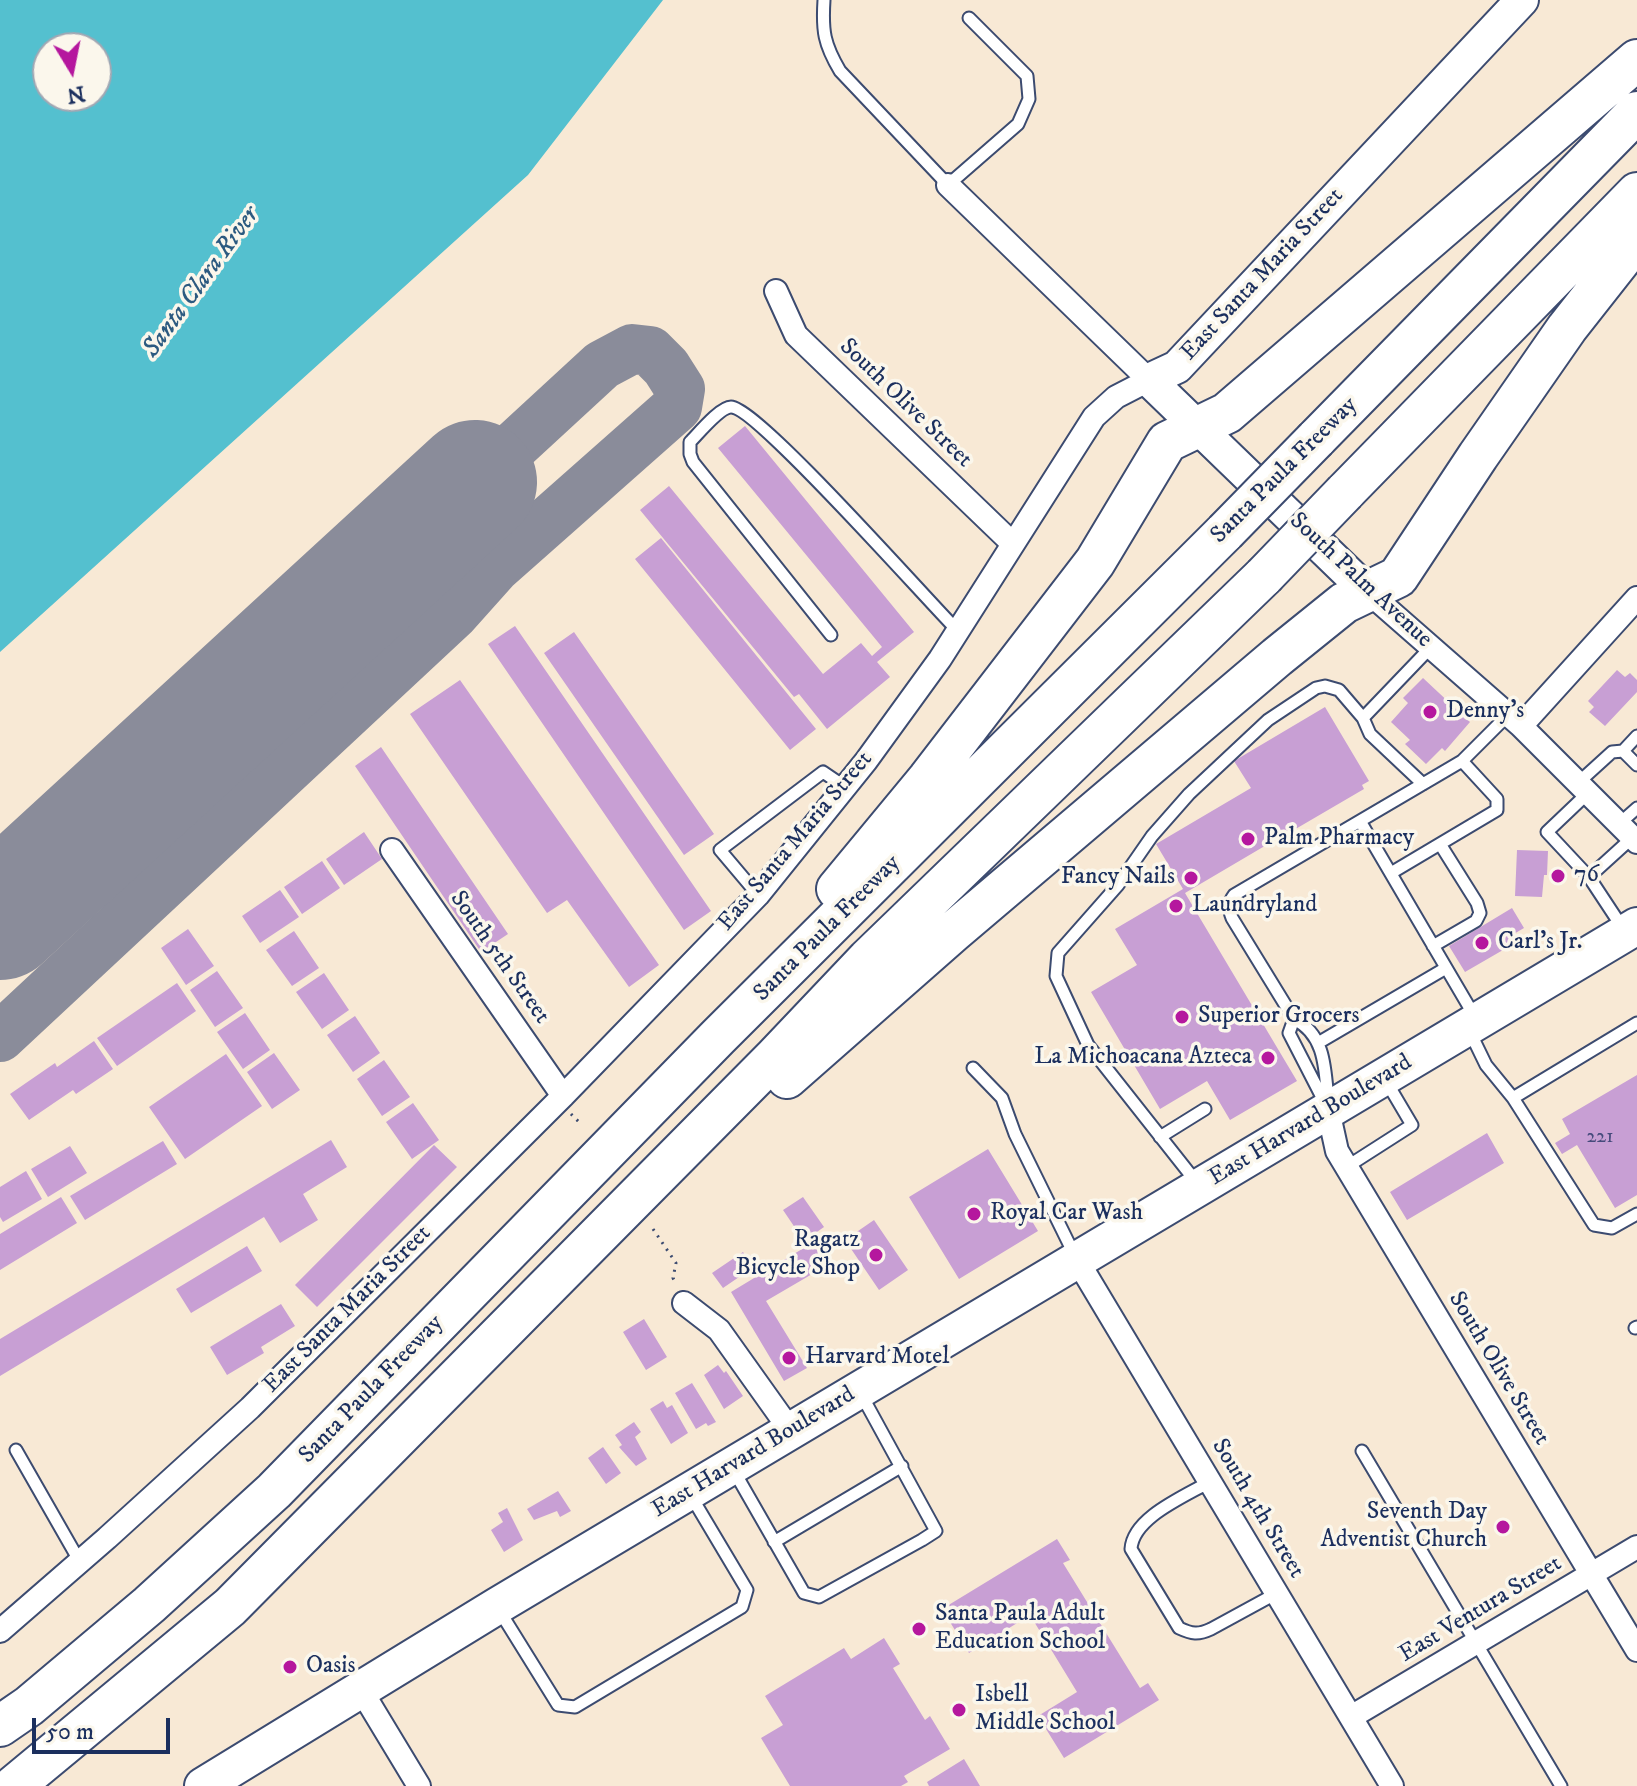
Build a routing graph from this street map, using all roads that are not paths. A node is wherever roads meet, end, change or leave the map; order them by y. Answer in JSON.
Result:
{"nodes":[{"id":1,"x":824,"y":0,"type":"edge"},
{"id":2,"x":1522,"y":0,"type":"edge"},
{"id":3,"x":969,"y":18,"type":"dead end"},
{"id":4,"x":1637,"y":60,"type":"edge"},
{"id":5,"x":1637,"y":112,"type":"edge"},
{"id":6,"x":948,"y":185,"type":"junction"},
{"id":7,"x":1637,"y":193,"type":"edge"},
{"id":8,"x":1637,"y":239,"type":"edge"},
{"id":9,"x":776,"y":291,"type":"dead end"},
{"id":10,"x":1149,"y":380,"type":"junction"},
{"id":11,"x":1200,"y":428,"type":"junction"},
{"id":12,"x":1012,"y":543,"type":"junction"},
{"id":13,"x":1368,"y":592,"type":"junction"},
{"id":14,"x":1634,"y":607,"type":"edge"},
{"id":15,"x":957,"y":630,"type":"junction"},
{"id":16,"x":831,"y":635,"type":"dead end"},
{"id":17,"x":1431,"y":647,"type":"junction"},
{"id":18,"x":1363,"y":718,"type":"junction"},
{"id":19,"x":1514,"y":721,"type":"junction"},
{"id":20,"x":1637,"y":736,"type":"edge"},
{"id":21,"x":1623,"y":751,"type":"junction"},
{"id":22,"x":1462,"y":761,"type":"junction"},
{"id":23,"x":1637,"y":765,"type":"edge"},
{"id":24,"x":1423,"y":784,"type":"junction"},
{"id":25,"x":845,"y":787,"type":"junction"},
{"id":26,"x":1584,"y":787,"type":"junction"},
{"id":27,"x":1637,"y":808,"type":"edge"},
{"id":28,"x":1360,"y":821,"type":"junction"},
{"id":29,"x":1630,"y":834,"type":"edge"},
{"id":30,"x":1440,"y":844,"type":"junction"},
{"id":31,"x":392,"y":850,"type":"dead end"},
{"id":32,"x":1391,"y":873,"type":"junction"},
{"id":33,"x":1589,"y":877,"type":"junction"},
{"id":34,"x":758,"y":895,"type":"junction"},
{"id":35,"x":1631,"y":929,"type":"edge"},
{"id":36,"x":1433,"y":946,"type":"junction"},
{"id":37,"x":1446,"y":968,"type":"junction"},
{"id":38,"x":1294,"y":1019,"type":"junction"},
{"id":39,"x":1637,"y":1023,"type":"edge"},
{"id":40,"x":1472,"y":1024,"type":"junction"},
{"id":41,"x":718,"y":1037,"type":"junction"},
{"id":42,"x":1318,"y":1043,"type":"junction"},
{"id":43,"x":973,"y":1068,"type":"dead end"},
{"id":44,"x":1384,"y":1077,"type":"junction"},
{"id":45,"x":563,"y":1096,"type":"junction"},
{"id":46,"x":1513,"y":1098,"type":"junction"},
{"id":47,"x":1205,"y":1109,"type":"dead end"},
{"id":48,"x":1328,"y":1110,"type":"junction"},
{"id":49,"x":1160,"y":1137,"type":"junction"},
{"id":50,"x":668,"y":1166,"type":"junction"},
{"id":51,"x":1348,"y":1166,"type":"junction"},
{"id":52,"x":1200,"y":1187,"type":"junction"},
{"id":53,"x":1637,"y":1214,"type":"edge"},
{"id":54,"x":1077,"y":1260,"type":"junction"},
{"id":55,"x":684,"y":1303,"type":"road end"},
{"id":56,"x":859,"y":1390,"type":"junction"},
{"id":57,"x":791,"y":1431,"type":"junction"},
{"id":58,"x":16,"y":1450,"type":"dead end"},
{"id":59,"x":1362,"y":1451,"type":"dead end"},
{"id":60,"x":902,"y":1466,"type":"junction"},
{"id":61,"x":731,"y":1467,"type":"junction"},
{"id":62,"x":1211,"y":1481,"type":"junction"},
{"id":63,"x":688,"y":1492,"type":"junction"},
{"id":64,"x":774,"y":1542,"type":"junction"},
{"id":65,"x":1637,"y":1547,"type":"edge"},
{"id":66,"x":80,"y":1562,"type":"junction"},
{"id":67,"x":1591,"y":1574,"type":"junction"},
{"id":68,"x":1277,"y":1593,"type":"junction"},
{"id":69,"x":497,"y":1606,"type":"junction"},
{"id":70,"x":0,"y":1631,"type":"edge"},
{"id":71,"x":1476,"y":1644,"type":"junction"},
{"id":72,"x":1637,"y":1650,"type":"edge"},
{"id":73,"x":361,"y":1690,"type":"junction"},
{"id":74,"x":1351,"y":1717,"type":"junction"},
{"id":75,"x":0,"y":1726,"type":"edge"},
{"id":76,"x":14,"y":1786,"type":"edge"},
{"id":77,"x":203,"y":1786,"type":"edge"},
{"id":78,"x":419,"y":1786,"type":"edge"},
{"id":79,"x":1392,"y":1786,"type":"edge"},
{"id":80,"x":1561,"y":1786,"type":"edge"}],
"edges":[{"from":1,"to":6,"type":"lane"},
{"from":2,"to":10,"type":"street","name":"East Santa Maria Street"},
{"from":3,"to":6,"type":"lane"},
{"from":4,"to":11,"type":"highway"},
{"from":5,"to":41,"type":"highway","name":"Santa Paula Freeway","bridge":true},
{"from":6,"to":10,"type":"street","name":"South Palm Avenue"},
{"from":7,"to":50,"type":"highway","name":"Santa Paula Freeway","bridge":true},
{"from":8,"to":13,"type":"highway"},
{"from":9,"to":12,"type":"street","name":"South Olive Street"},
{"from":10,"to":11,"type":"street","name":"South Palm Avenue"},
{"from":10,"to":12,"type":"street","name":"East Santa Maria Street"},
{"from":11,"to":13,"type":"street","name":"South Palm Avenue"},
{"from":11,"to":41,"type":"highway"},
{"from":12,"to":15,"type":"street","name":"East Santa Maria Street"},
{"from":13,"to":17,"type":"street","name":"South Palm Avenue"},
{"from":13,"to":50,"type":"highway"},
{"from":14,"to":19,"type":"street"},
{"from":15,"to":16,"type":"lane"},
{"from":15,"to":25,"type":"street","name":"East Santa Maria Street"},
{"from":17,"to":18,"type":"lane"},
{"from":17,"to":19,"type":"street","name":"South Palm Avenue"},
{"from":18,"to":24,"type":"lane"},
{"from":18,"to":49,"type":"lane"},
{"from":19,"to":22,"type":"lane"},
{"from":19,"to":26,"type":"street","name":"South Palm Avenue"},
{"from":20,"to":21,"type":"lane"},
{"from":21,"to":23,"type":"lane"},
{"from":21,"to":26,"type":"lane"},
{"from":22,"to":24,"type":"lane"},
{"from":22,"to":30,"type":"lane"},
{"from":24,"to":28,"type":"lane"},
{"from":25,"to":34,"type":"street","name":"East Santa Maria Street"},
{"from":25,"to":34,"type":"lane"},
{"from":26,"to":29,"type":"street","name":"South Palm Avenue"},
{"from":26,"to":33,"type":"lane"},
{"from":27,"to":29,"type":"lane"},
{"from":28,"to":32,"type":"lane"},
{"from":28,"to":38,"type":"lane"},
{"from":29,"to":33,"type":"lane"},
{"from":30,"to":32,"type":"lane"},
{"from":30,"to":36,"type":"lane"},
{"from":31,"to":45,"type":"street","name":"South 5th Street"},
{"from":32,"to":36,"type":"lane"},
{"from":33,"to":35,"type":"lane"},
{"from":34,"to":45,"type":"street","name":"East Santa Maria Street"},
{"from":35,"to":40,"type":"main road","name":"East Harvard Boulevard"},
{"from":36,"to":37,"type":"lane"},
{"from":37,"to":40,"type":"lane"},
{"from":37,"to":42,"type":"lane"},
{"from":38,"to":42,"type":"lane"},
{"from":38,"to":48,"type":"lane"},
{"from":39,"to":46,"type":"lane"},
{"from":40,"to":44,"type":"main road","name":"East Harvard Boulevard"},
{"from":40,"to":46,"type":"lane"},
{"from":41,"to":75,"type":"highway","name":"Santa Paula Freeway"},
{"from":42,"to":48,"type":"lane"},
{"from":43,"to":54,"type":"lane"},
{"from":44,"to":48,"type":"main road","name":"East Harvard Boulevard"},
{"from":44,"to":51,"type":"lane"},
{"from":45,"to":66,"type":"street","name":"East Santa Maria Street"},
{"from":46,"to":53,"type":"lane"},
{"from":47,"to":49,"type":"lane"},
{"from":48,"to":51,"type":"street","name":"South Olive Street"},
{"from":48,"to":52,"type":"main road","name":"East Harvard Boulevard"},
{"from":49,"to":52,"type":"lane"},
{"from":50,"to":76,"type":"highway","name":"Santa Paula Freeway"},
{"from":51,"to":67,"type":"street","name":"South Olive Street"},
{"from":52,"to":54,"type":"main road","name":"East Harvard Boulevard"},
{"from":54,"to":56,"type":"main road","name":"East Harvard Boulevard"},
{"from":54,"to":62,"type":"street","name":"South 4th Street"},
{"from":55,"to":57,"type":"street"},
{"from":56,"to":57,"type":"main road","name":"East Harvard Boulevard"},
{"from":56,"to":60,"type":"lane"},
{"from":57,"to":61,"type":"main road","name":"East Harvard Boulevard"},
{"from":58,"to":66,"type":"lane"},
{"from":59,"to":71,"type":"lane"},
{"from":60,"to":64,"type":"lane"},
{"from":60,"to":64,"type":"lane"},
{"from":61,"to":63,"type":"main road","name":"East Harvard Boulevard"},
{"from":61,"to":64,"type":"lane"},
{"from":62,"to":68,"type":"street","name":"South 4th Street"},
{"from":62,"to":68,"type":"lane"},
{"from":63,"to":69,"type":"main road","name":"East Harvard Boulevard"},
{"from":63,"to":69,"type":"lane"},
{"from":65,"to":67,"type":"street","name":"East Ventura Street"},
{"from":66,"to":70,"type":"street","name":"East Santa Maria Street"},
{"from":67,"to":71,"type":"street","name":"East Ventura Street"},
{"from":67,"to":72,"type":"street","name":"South Olive Street"},
{"from":68,"to":74,"type":"street","name":"South 4th Street"},
{"from":69,"to":73,"type":"main road","name":"East Harvard Boulevard"},
{"from":71,"to":74,"type":"street","name":"East Ventura Street"},
{"from":71,"to":80,"type":"lane"},
{"from":73,"to":77,"type":"main road","name":"East Harvard Boulevard"},
{"from":73,"to":78,"type":"street"},
{"from":74,"to":79,"type":"street","name":"South 4th Street"}]}
